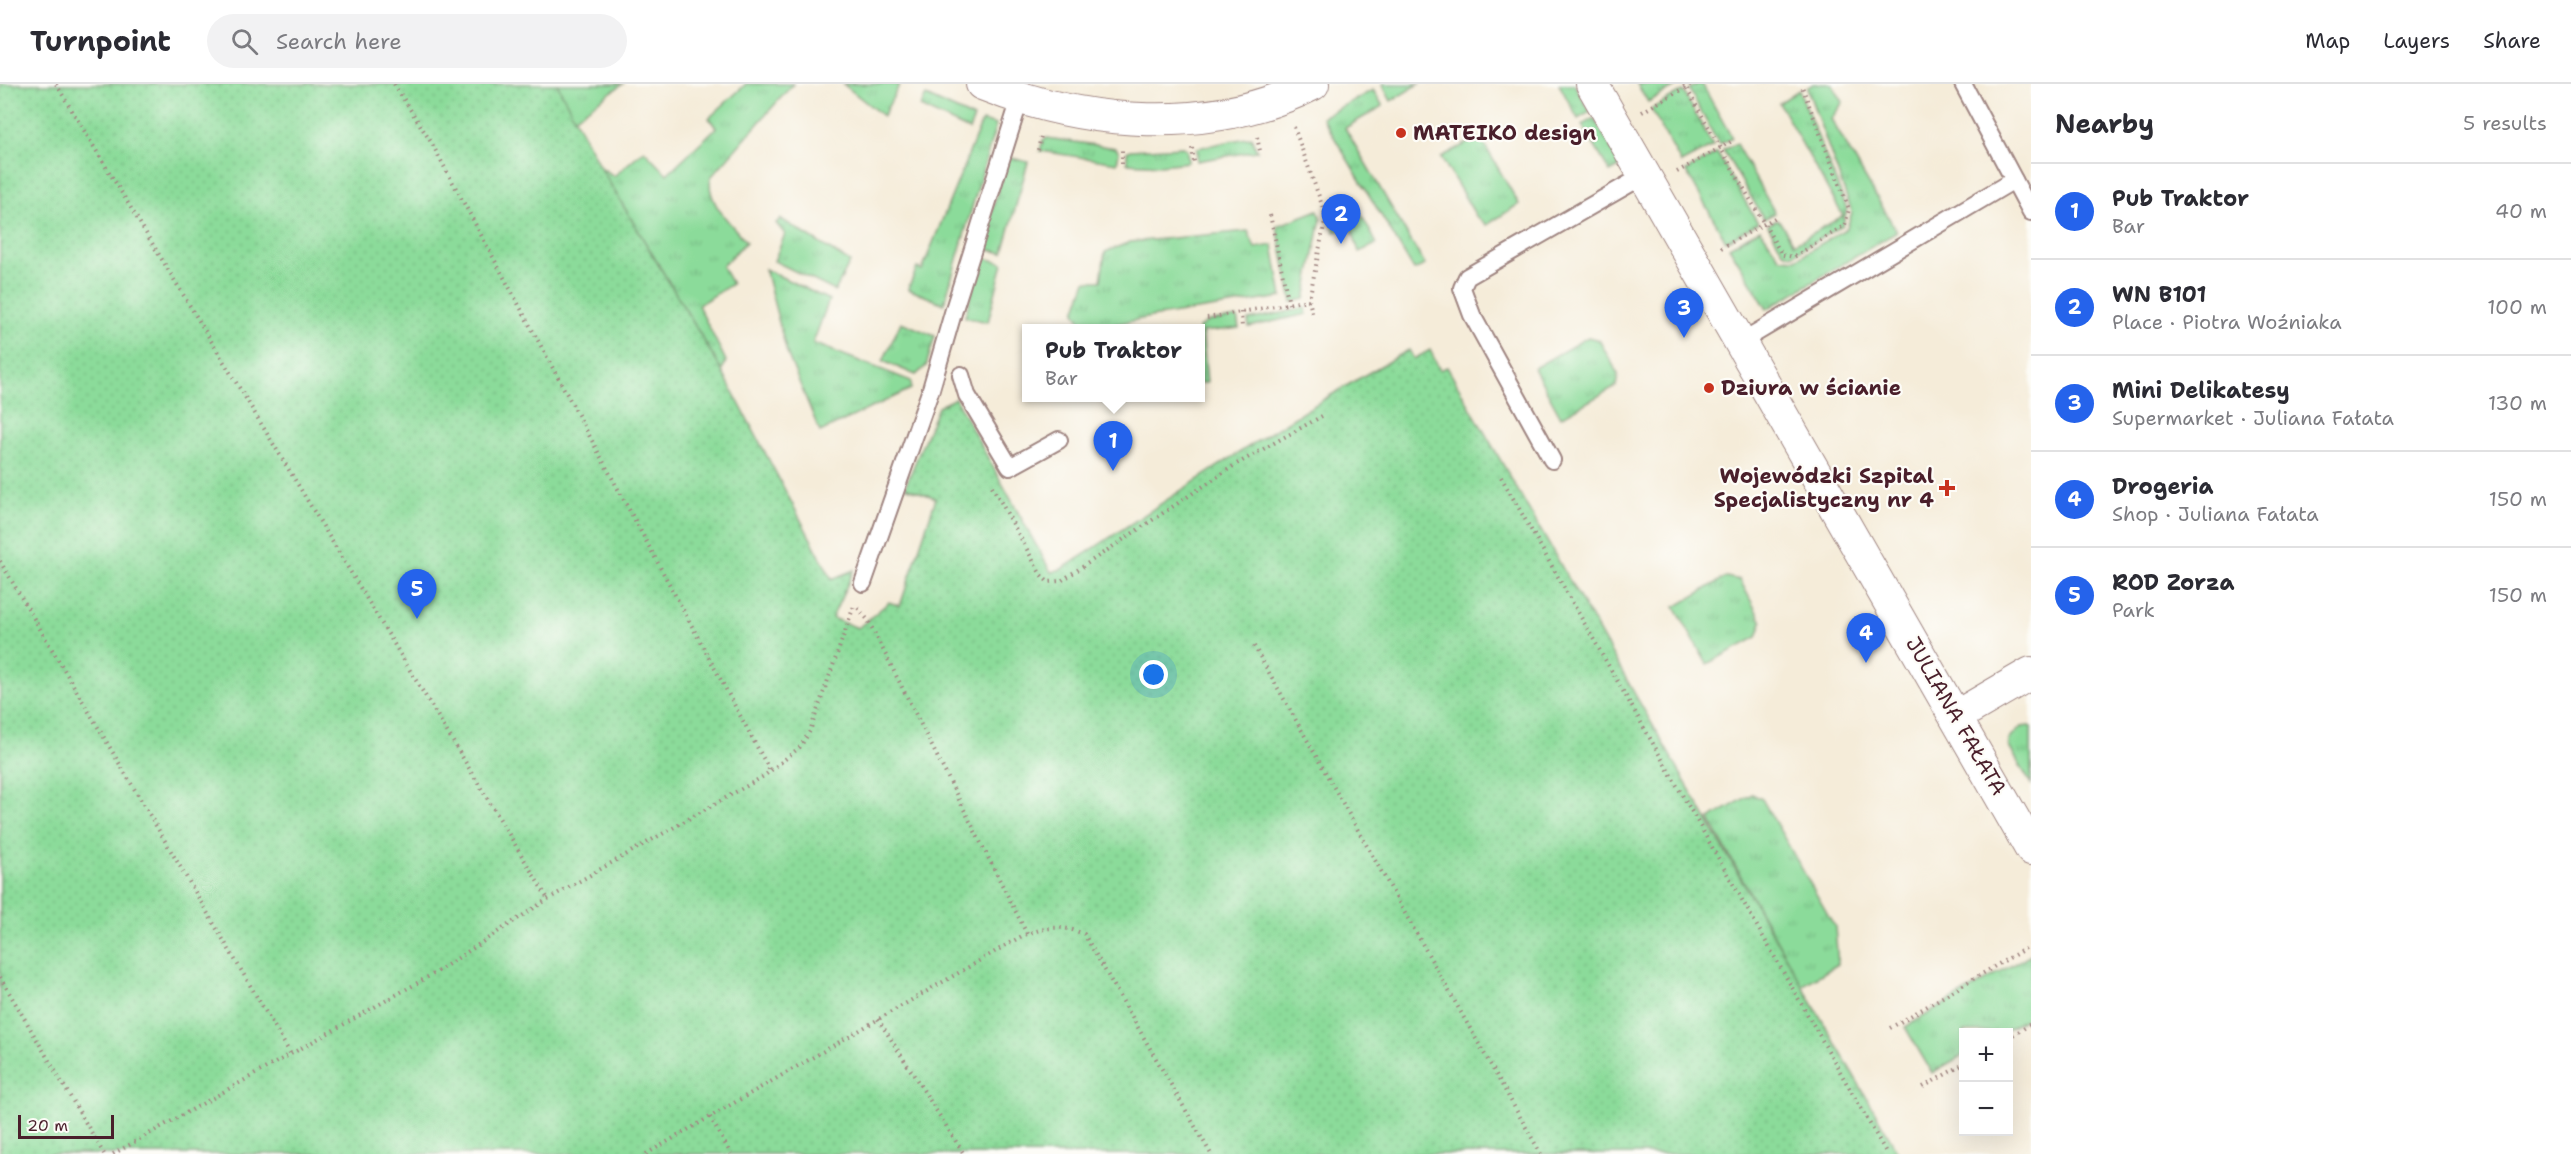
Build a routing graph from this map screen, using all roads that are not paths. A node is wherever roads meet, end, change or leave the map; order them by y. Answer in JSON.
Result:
{"nodes":[{"id":1,"x":982,"y":84,"type":"edge"},
{"id":2,"x":1313,"y":84,"type":"edge"},
{"id":3,"x":1592,"y":84,"type":"edge"},
{"id":4,"x":1964,"y":84,"type":"edge"},
{"id":5,"x":1020,"y":99,"type":"junction"},
{"id":6,"x":1643,"y":176,"type":"junction"},
{"id":7,"x":2014,"y":180,"type":"junction"},
{"id":8,"x":2031,"y":212,"type":"edge"},
{"id":9,"x":1739,"y":342,"type":"junction"},
{"id":10,"x":962,"y":375,"type":"dead end"},
{"id":11,"x":1059,"y":440,"type":"dead end"},
{"id":12,"x":1552,"y":460,"type":"dead end"},
{"id":13,"x":863,"y":583,"type":"road end"},
{"id":14,"x":2031,"y":674,"type":"edge"},
{"id":15,"x":1957,"y":716,"type":"junction"},
{"id":16,"x":2031,"y":849,"type":"edge"}],
"edges":[{"from":1,"to":5,"type":"street"},
{"from":2,"to":5,"type":"street"},
{"from":3,"to":6,"type":"street","name":"JULIANA FAŁATA"},
{"from":4,"to":7,"type":"lane"},
{"from":5,"to":13,"type":"lane"},
{"from":6,"to":9,"type":"street","name":"JULIANA FAŁATA"},
{"from":6,"to":12,"type":"lane"},
{"from":7,"to":8,"type":"lane"},
{"from":7,"to":9,"type":"lane"},
{"from":9,"to":15,"type":"street","name":"JULIANA FAŁATA"},
{"from":10,"to":11,"type":"lane"},
{"from":14,"to":15,"type":"street"},
{"from":15,"to":16,"type":"street","name":"JULIANA FAŁATA"}]}
